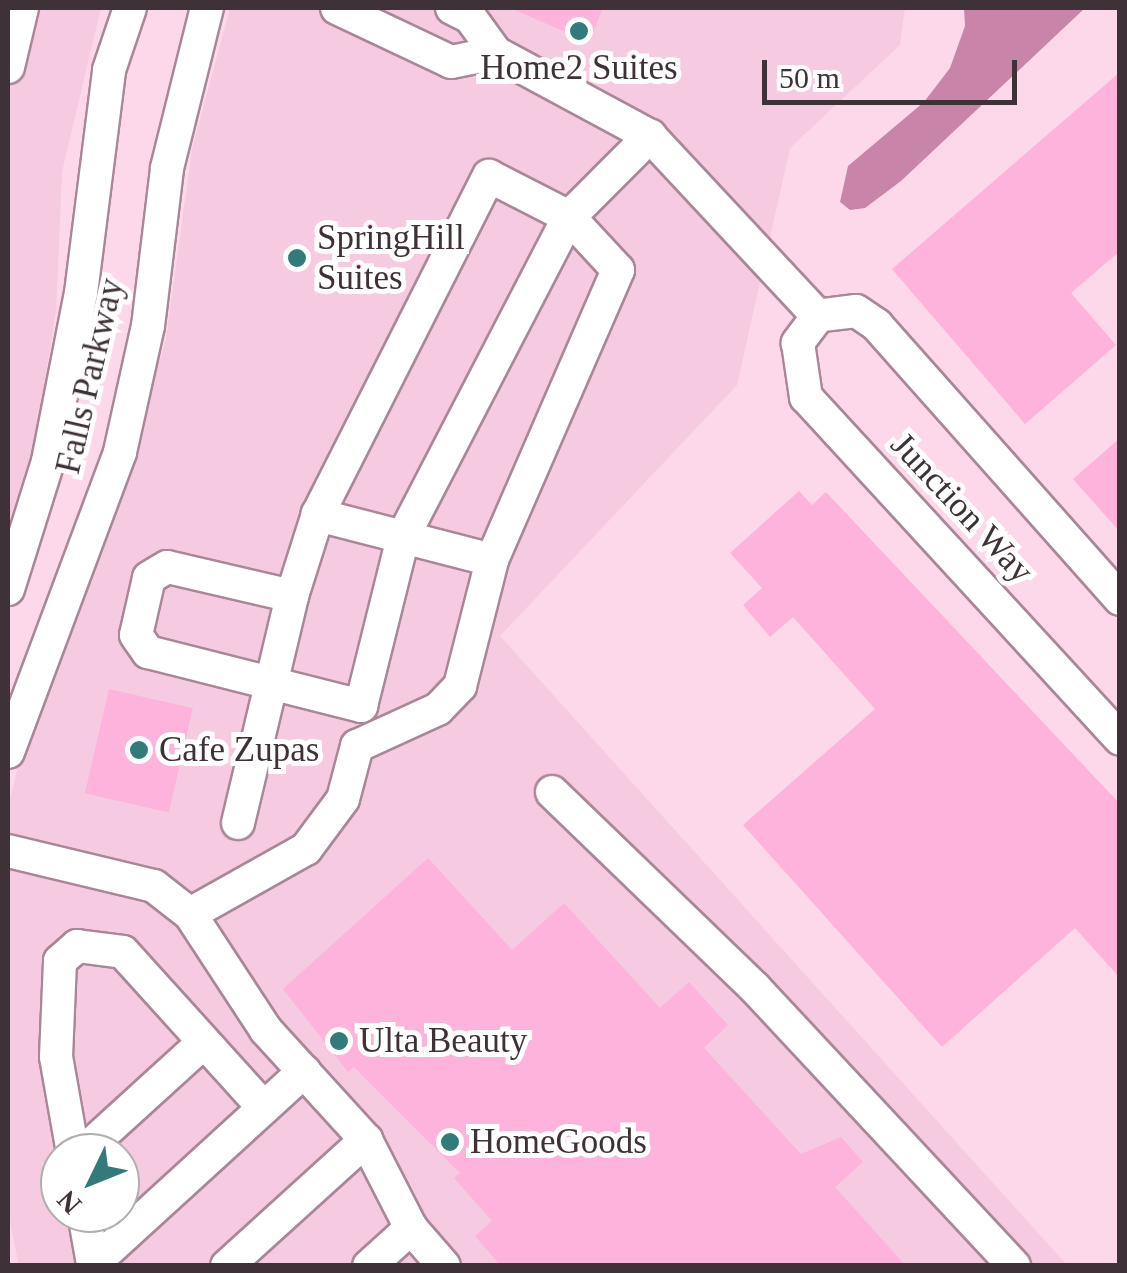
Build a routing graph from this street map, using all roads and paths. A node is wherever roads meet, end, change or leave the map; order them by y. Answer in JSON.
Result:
{"nodes":[{"id":1,"x":22,"y":8,"type":"edge"},
{"id":2,"x":130,"y":8,"type":"edge"},
{"id":3,"x":207,"y":8,"type":"edge"},
{"id":4,"x":336,"y":8,"type":"edge"},
{"id":5,"x":452,"y":8,"type":"edge"},
{"id":6,"x":496,"y":53,"type":"junction"},
{"id":7,"x":8,"y":67,"type":"edge"},
{"id":8,"x":650,"y":136,"type":"junction"},
{"id":9,"x":569,"y":217,"type":"junction"},
{"id":10,"x":818,"y":316,"type":"junction"},
{"id":11,"x":318,"y":514,"type":"junction"},
{"id":12,"x":403,"y":538,"type":"junction"},
{"id":13,"x":492,"y":560,"type":"junction"},
{"id":14,"x":8,"y":590,"type":"edge"},
{"id":15,"x":292,"y":596,"type":"junction"},
{"id":16,"x":1120,"y":599,"type":"edge"},
{"id":17,"x":273,"y":684,"type":"junction"},
{"id":18,"x":361,"y":706,"type":"junction"},
{"id":19,"x":1120,"y":738,"type":"edge"},
{"id":20,"x":357,"y":746,"type":"junction"},
{"id":21,"x":8,"y":752,"type":"edge"},
{"id":22,"x":552,"y":792,"type":"dead end"},
{"id":23,"x":238,"y":824,"type":"dead end"},
{"id":24,"x":8,"y":851,"type":"edge"},
{"id":25,"x":190,"y":914,"type":"junction"},
{"id":26,"x":204,"y":1042,"type":"junction"},
{"id":27,"x":304,"y":1071,"type":"junction"},
{"id":28,"x":264,"y":1108,"type":"junction"},
{"id":29,"x":69,"y":1133,"type":"edge"},
{"id":30,"x":104,"y":1133,"type":"edge"},
{"id":31,"x":366,"y":1140,"type":"junction"},
{"id":32,"x":412,"y":1228,"type":"junction"},
{"id":33,"x":87,"y":1233,"type":"edge"},
{"id":34,"x":93,"y":1265,"type":"edge"},
{"id":35,"x":228,"y":1266,"type":"edge"},
{"id":36,"x":369,"y":1266,"type":"edge"},
{"id":37,"x":444,"y":1266,"type":"edge"},
{"id":38,"x":1014,"y":1266,"type":"edge"}],
"edges":[{"from":1,"to":7,"type":"street"},
{"from":2,"to":14,"type":"street","name":"Falls Parkway"},
{"from":3,"to":21,"type":"street","name":"Falls Parkway"},
{"from":4,"to":6,"type":"street"},
{"from":5,"to":6,"type":"street"},
{"from":6,"to":8,"type":"street"},
{"from":8,"to":9,"type":"street"},
{"from":8,"to":10,"type":"street"},
{"from":9,"to":11,"type":"street"},
{"from":9,"to":12,"type":"street"},
{"from":9,"to":13,"type":"street"},
{"from":10,"to":16,"type":"street","name":"Junction Way"},
{"from":10,"to":19,"type":"street","name":"Junction Way"},
{"from":11,"to":12,"type":"street"},
{"from":11,"to":15,"type":"street"},
{"from":12,"to":13,"type":"street"},
{"from":12,"to":18,"type":"street"},
{"from":13,"to":20,"type":"street"},
{"from":15,"to":17,"type":"street"},
{"from":15,"to":17,"type":"street"},
{"from":17,"to":18,"type":"street"},
{"from":17,"to":23,"type":"street"},
{"from":18,"to":20,"type":"street"},
{"from":20,"to":25,"type":"street"},
{"from":22,"to":38,"type":"street"},
{"from":24,"to":25,"type":"street"},
{"from":25,"to":27,"type":"street"},
{"from":26,"to":28,"type":"street"},
{"from":26,"to":29,"type":"street"},
{"from":26,"to":30,"type":"street"},
{"from":27,"to":28,"type":"street"},
{"from":27,"to":31,"type":"street"},
{"from":28,"to":34,"type":"street"},
{"from":31,"to":32,"type":"street"},
{"from":31,"to":35,"type":"street"},
{"from":32,"to":36,"type":"street"},
{"from":32,"to":37,"type":"street"},
{"from":33,"to":34,"type":"street"}]}
